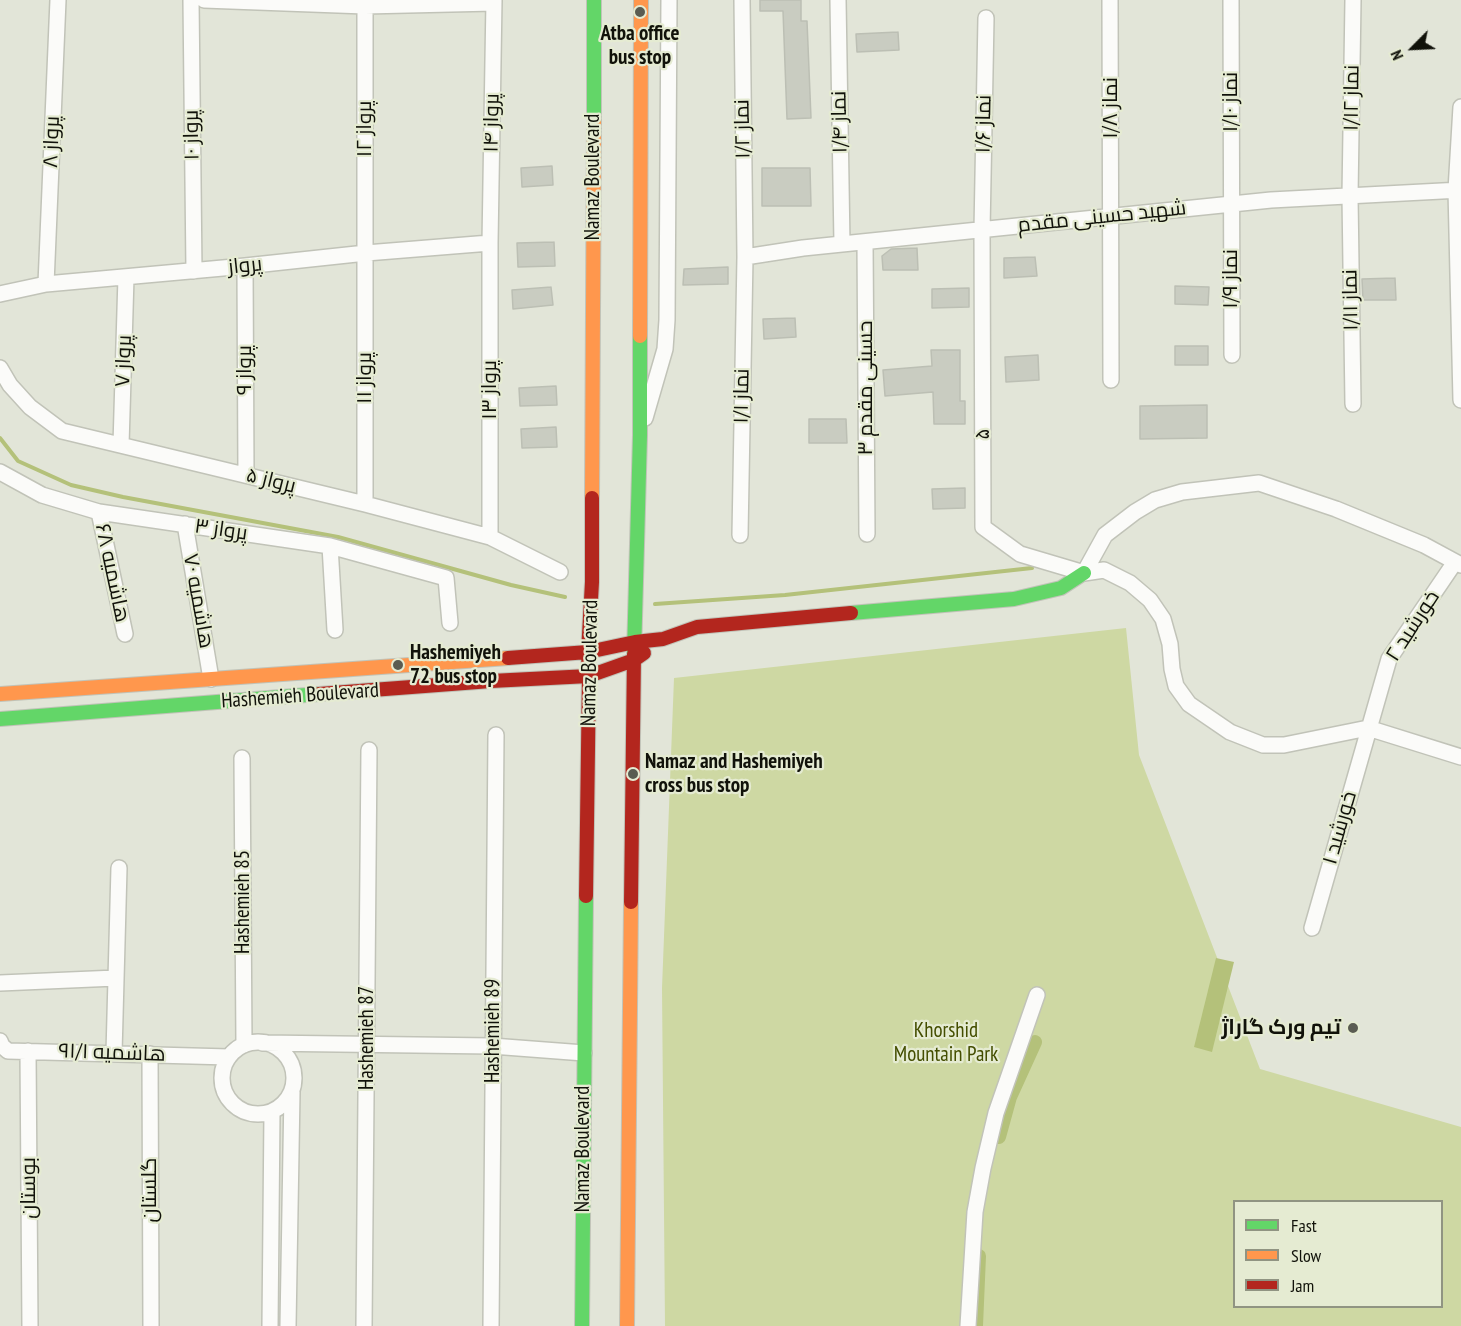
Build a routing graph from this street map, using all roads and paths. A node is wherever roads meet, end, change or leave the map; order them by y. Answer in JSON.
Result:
{"nodes":[{"id":1,"x":58,"y":0,"type":"edge"},
{"id":2,"x":191,"y":0,"type":"edge"},
{"id":3,"x":204,"y":0,"type":"edge"},
{"id":4,"x":594,"y":0,"type":"edge"},
{"id":5,"x":641,"y":0,"type":"edge"},
{"id":6,"x":669,"y":0,"type":"edge"},
{"id":7,"x":742,"y":0,"type":"edge"},
{"id":8,"x":838,"y":0,"type":"edge"},
{"id":9,"x":1110,"y":0,"type":"edge"},
{"id":10,"x":1231,"y":0,"type":"edge"},
{"id":11,"x":1353,"y":0,"type":"edge"},
{"id":12,"x":494,"y":1,"type":"edge"},
{"id":13,"x":365,"y":3,"type":"edge"},
{"id":14,"x":986,"y":18,"type":"dead end"},
{"id":15,"x":1461,"y":106,"type":"edge"},
{"id":16,"x":1458,"y":190,"type":"edge"},
{"id":17,"x":1350,"y":196,"type":"junction"},
{"id":18,"x":1231,"y":204,"type":"junction"},
{"id":19,"x":1111,"y":216,"type":"junction"},
{"id":20,"x":982,"y":230,"type":"junction"},
{"id":21,"x":865,"y":242,"type":"junction"},
{"id":22,"x":490,"y":243,"type":"junction"},
{"id":23,"x":842,"y":244,"type":"junction"},
{"id":24,"x":366,"y":253,"type":"junction"},
{"id":25,"x":745,"y":257,"type":"junction"},
{"id":26,"x":245,"y":266,"type":"junction"},
{"id":27,"x":194,"y":271,"type":"junction"},
{"id":28,"x":126,"y":277,"type":"junction"},
{"id":29,"x":46,"y":284,"type":"junction"},
{"id":30,"x":0,"y":294,"type":"edge"},
{"id":31,"x":1232,"y":355,"type":"dead end"},
{"id":32,"x":0,"y":368,"type":"edge"},
{"id":33,"x":1112,"y":380,"type":"dead end"},
{"id":34,"x":1461,"y":400,"type":"edge"},
{"id":35,"x":1353,"y":404,"type":"dead end"},
{"id":36,"x":639,"y":435,"type":"junction"},
{"id":37,"x":121,"y":445,"type":"junction"},
{"id":38,"x":0,"y":472,"type":"edge"},
{"id":39,"x":246,"y":475,"type":"junction"},
{"id":40,"x":365,"y":504,"type":"junction"},
{"id":41,"x":99,"y":512,"type":"junction"},
{"id":42,"x":185,"y":524,"type":"junction"},
{"id":43,"x":867,"y":534,"type":"dead end"},
{"id":44,"x":740,"y":535,"type":"dead end"},
{"id":45,"x":490,"y":537,"type":"junction"},
{"id":46,"x":330,"y":546,"type":"junction"},
{"id":47,"x":1458,"y":564,"type":"edge"},
{"id":48,"x":560,"y":572,"type":"dead end"},
{"id":49,"x":1084,"y":573,"type":"junction"},
{"id":50,"x":450,"y":623,"type":"dead end"},
{"id":51,"x":335,"y":630,"type":"dead end"},
{"id":52,"x":125,"y":634,"type":"dead end"},
{"id":53,"x":663,"y":639,"type":"junction"},
{"id":54,"x":635,"y":642,"type":"junction"},
{"id":55,"x":588,"y":651,"type":"junction"},
{"id":56,"x":634,"y":660,"type":"junction"},
{"id":57,"x":589,"y":676,"type":"junction"},
{"id":58,"x":211,"y":678,"type":"junction"},
{"id":59,"x":0,"y":694,"type":"edge"},
{"id":60,"x":0,"y":719,"type":"edge"},
{"id":61,"x":1368,"y":728,"type":"junction"},
{"id":62,"x":496,"y":735,"type":"dead end"},
{"id":63,"x":369,"y":750,"type":"dead end"},
{"id":64,"x":1461,"y":757,"type":"edge"},
{"id":65,"x":242,"y":758,"type":"dead end"},
{"id":66,"x":119,"y":868,"type":"dead end"},
{"id":67,"x":1312,"y":928,"type":"dead end"},
{"id":68,"x":116,"y":978,"type":"junction"},
{"id":69,"x":0,"y":983,"type":"edge"},
{"id":70,"x":1037,"y":995,"type":"dead end"},
{"id":71,"x":0,"y":1041,"type":"edge"},
{"id":72,"x":262,"y":1042,"type":"junction"},
{"id":73,"x":368,"y":1044,"type":"junction"},
{"id":74,"x":244,"y":1045,"type":"junction"},
{"id":75,"x":492,"y":1046,"type":"junction"},
{"id":76,"x":28,"y":1051,"type":"junction"},
{"id":77,"x":114,"y":1053,"type":"junction"},
{"id":78,"x":584,"y":1053,"type":"junction"},
{"id":79,"x":150,"y":1054,"type":"junction"},
{"id":80,"x":229,"y":1057,"type":"junction"},
{"id":81,"x":292,"y":1092,"type":"junction"},
{"id":82,"x":272,"y":1112,"type":"junction"},
{"id":83,"x":30,"y":1326,"type":"edge"},
{"id":84,"x":151,"y":1326,"type":"edge"},
{"id":85,"x":270,"y":1326,"type":"edge"},
{"id":86,"x":288,"y":1326,"type":"edge"},
{"id":87,"x":364,"y":1326,"type":"edge"},
{"id":88,"x":491,"y":1326,"type":"edge"},
{"id":89,"x":582,"y":1326,"type":"edge"},
{"id":90,"x":627,"y":1326,"type":"edge"},
{"id":91,"x":968,"y":1326,"type":"edge"}],
"edges":[{"from":1,"to":29,"type":"street","name":"پرواز ۸"},
{"from":2,"to":27,"type":"street","name":"پرواز ۱۰"},
{"from":3,"to":13,"type":"street"},
{"from":4,"to":55,"type":"main road","name":"Namaz Boulevard"},
{"from":5,"to":36,"type":"main road"},
{"from":6,"to":36,"type":"street"},
{"from":7,"to":25,"type":"street","name":"نماز ۱/۲"},
{"from":8,"to":23,"type":"street","name":"نماز ۱/۴"},
{"from":9,"to":19,"type":"street","name":"نماز ۱/۸"},
{"from":10,"to":18,"type":"street","name":"نماز ۱/۱۰"},
{"from":11,"to":17,"type":"street","name":"نماز ۱/۱۲"},
{"from":12,"to":13,"type":"street"},
{"from":12,"to":22,"type":"street","name":"پرواز ۱۴"},
{"from":13,"to":24,"type":"street","name":"پرواز ۱۲"},
{"from":14,"to":20,"type":"street","name":"نماز ۱/۶"},
{"from":15,"to":16,"type":"street"},
{"from":16,"to":17,"type":"street","name":"شهید حسینی مقدم"},
{"from":16,"to":34,"type":"street"},
{"from":17,"to":18,"type":"street","name":"شهید حسینی مقدم"},
{"from":17,"to":35,"type":"street","name":"نماز ۱/۱۱"},
{"from":18,"to":19,"type":"street","name":"شهید حسینی مقدم"},
{"from":18,"to":31,"type":"street","name":"نماز ۱/۹"},
{"from":19,"to":20,"type":"street","name":"شهید حسینی مقدم"},
{"from":19,"to":33,"type":"street","name":"نماز ۱/۸"},
{"from":20,"to":21,"type":"street","name":"شهید حسینی مقدم"},
{"from":20,"to":49,"type":"street","name":"۵"},
{"from":21,"to":23,"type":"street","name":"شهید حسینی مقدم"},
{"from":21,"to":43,"type":"street","name":"حسینی مقدم ۳"},
{"from":22,"to":24,"type":"street","name":"پرواز"},
{"from":22,"to":45,"type":"street","name":"پرواز ۱۳"},
{"from":23,"to":25,"type":"street","name":"شهید حسینی مقدم"},
{"from":24,"to":26,"type":"street","name":"پرواز"},
{"from":24,"to":40,"type":"street","name":"پرواز ۱۱"},
{"from":25,"to":44,"type":"street","name":"نماز ۱/۱"},
{"from":26,"to":27,"type":"street","name":"پرواز"},
{"from":26,"to":39,"type":"street","name":"پرواز ۹"},
{"from":27,"to":28,"type":"street","name":"پرواز"},
{"from":28,"to":29,"type":"street","name":"پرواز"},
{"from":28,"to":37,"type":"street","name":"پرواز ۷"},
{"from":29,"to":30,"type":"street","name":"پرواز"},
{"from":32,"to":37,"type":"street","name":"پرواز ۵"},
{"from":36,"to":54,"type":"main road"},
{"from":37,"to":39,"type":"street","name":"پرواز ۵"},
{"from":38,"to":41,"type":"street","name":"پرواز ۳"},
{"from":39,"to":40,"type":"street","name":"پرواز ۵"},
{"from":40,"to":45,"type":"street","name":"پرواز ۵"},
{"from":41,"to":42,"type":"street","name":"پرواز ۳"},
{"from":41,"to":52,"type":"street","name":"هاشمیه ۶۸"},
{"from":42,"to":46,"type":"street","name":"پرواز ۳"},
{"from":42,"to":58,"type":"street","name":"هاشمیه ۷۰"},
{"from":45,"to":48,"type":"street","name":"پرواز ۵"},
{"from":46,"to":50,"type":"street","name":"پرواز ۳"},
{"from":46,"to":51,"type":"street"},
{"from":47,"to":49,"type":"street"},
{"from":47,"to":61,"type":"street","name":"خورشید ۲"},
{"from":49,"to":53,"type":"main road"},
{"from":49,"to":61,"type":"street"},
{"from":53,"to":54,"type":"main road","name":"Hashemieh Boulevard"},
{"from":53,"to":56,"type":"main road","name":"Hashemieh Boulevard"},
{"from":54,"to":55,"type":"main road","name":"Hashemieh Boulevard"},
{"from":54,"to":56,"type":"main road"},
{"from":55,"to":57,"type":"main road","name":"Namaz Boulevard"},
{"from":55,"to":58,"type":"main road","name":"Hashemieh Boulevard"},
{"from":56,"to":57,"type":"main road","name":"Hashemieh Boulevard"},
{"from":56,"to":90,"type":"main road"},
{"from":57,"to":60,"type":"main road","name":"Hashemieh Boulevard"},
{"from":57,"to":78,"type":"main road","name":"Namaz Boulevard"},
{"from":58,"to":59,"type":"main road","name":"Hashemieh Boulevard"},
{"from":61,"to":64,"type":"street"},
{"from":61,"to":67,"type":"street","name":"خورشید ۱"},
{"from":62,"to":75,"type":"street","name":"Hashemieh 89"},
{"from":63,"to":73,"type":"street","name":"Hashemieh 87"},
{"from":65,"to":74,"type":"street","name":"Hashemieh 85"},
{"from":66,"to":68,"type":"street"},
{"from":68,"to":69,"type":"street"},
{"from":68,"to":77,"type":"street"},
{"from":70,"to":91,"type":"street"},
{"from":71,"to":76,"type":"street","name":"هاشمیه ۹۱/۱"},
{"from":72,"to":73,"type":"street"},
{"from":72,"to":74,"type":"street"},
{"from":72,"to":81,"type":"street"},
{"from":73,"to":75,"type":"street"},
{"from":73,"to":87,"type":"street","name":"Hashemieh 87"},
{"from":74,"to":80,"type":"street"},
{"from":75,"to":78,"type":"street"},
{"from":75,"to":88,"type":"street","name":"Hashemieh 89"},
{"from":76,"to":77,"type":"street","name":"هاشمیه ۹۱/۱"},
{"from":76,"to":83,"type":"street","name":"بوستان"},
{"from":77,"to":79,"type":"street","name":"هاشمیه ۹۱/۱"},
{"from":78,"to":89,"type":"main road","name":"Namaz Boulevard"},
{"from":79,"to":80,"type":"street","name":"هاشمیه ۹۱/۱"},
{"from":79,"to":84,"type":"street","name":"گلستان"},
{"from":80,"to":82,"type":"street"},
{"from":81,"to":82,"type":"street"},
{"from":81,"to":86,"type":"street"},
{"from":82,"to":85,"type":"street"}]}
